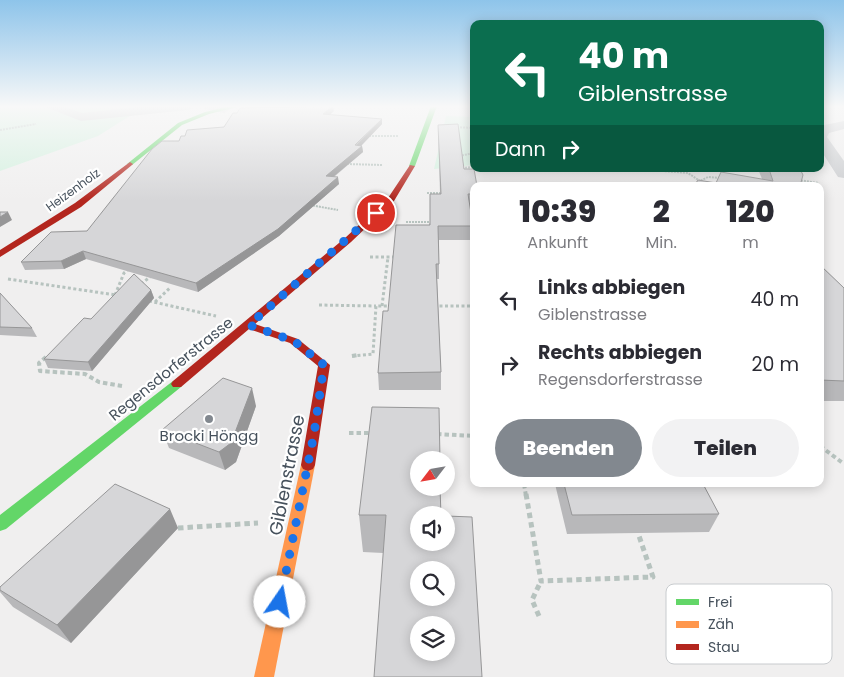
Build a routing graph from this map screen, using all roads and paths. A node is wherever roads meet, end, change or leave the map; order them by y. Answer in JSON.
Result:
{"nodes":[{"id":1,"x":162,"y":138,"type":"edge"},
{"id":2,"x":424,"y":138,"type":"edge"},
{"id":3,"x":824,"y":144,"type":"edge"},
{"id":4,"x":456,"y":151,"type":"edge"},
{"id":5,"x":468,"y":154,"type":"joint"},
{"id":6,"x":455,"y":156,"type":"edge"},
{"id":7,"x":341,"y":164,"type":"edge"},
{"id":8,"x":385,"y":164,"type":"dead end"},
{"id":9,"x":470,"y":167,"type":"edge"},
{"id":10,"x":459,"y":168,"type":"edge"},
{"id":11,"x":668,"y":172,"type":"edge"},
{"id":12,"x":844,"y":173,"type":"edge"},
{"id":13,"x":727,"y":178,"type":"edge"},
{"id":14,"x":700,"y":180,"type":"junction"},
{"id":15,"x":793,"y":180,"type":"edge"},
{"id":16,"x":697,"y":182,"type":"edge"},
{"id":17,"x":810,"y":182,"type":"edge"},
{"id":18,"x":824,"y":184,"type":"edge"},
{"id":19,"x":827,"y":184,"type":"dead end"},
{"id":20,"x":428,"y":193,"type":"edge"},
{"id":21,"x":440,"y":193,"type":"edge"},
{"id":22,"x":305,"y":204,"type":"edge"},
{"id":23,"x":344,"y":210,"type":"dead end"},
{"id":24,"x":417,"y":222,"type":"dead end"},
{"id":25,"x":430,"y":222,"type":"edge"},
{"id":26,"x":0,"y":254,"type":"edge"},
{"id":27,"x":378,"y":257,"type":"dead end"},
{"id":28,"x":388,"y":257,"type":"junction"},
{"id":29,"x":394,"y":257,"type":"edge"},
{"id":30,"x":130,"y":269,"type":"edge"},
{"id":31,"x":0,"y":278,"type":"edge"},
{"id":32,"x":150,"y":278,"type":"edge"},
{"id":33,"x":171,"y":287,"type":"dead end"},
{"id":34,"x":136,"y":290,"type":"edge"},
{"id":35,"x":115,"y":295,"type":"junction"},
{"id":36,"x":146,"y":301,"type":"edge"},
{"id":37,"x":116,"y":302,"type":"edge"},
{"id":38,"x":155,"y":302,"type":"junction"},
{"id":39,"x":316,"y":305,"type":"dead end"},
{"id":40,"x":376,"y":306,"type":"junction"},
{"id":41,"x":382,"y":306,"type":"junction"},
{"id":42,"x":401,"y":306,"type":"edge"},
{"id":43,"x":429,"y":306,"type":"edge"},
{"id":44,"x":470,"y":306,"type":"edge"},
{"id":45,"x":219,"y":317,"type":"dead end"},
{"id":46,"x":249,"y":325,"type":"junction"},
{"id":47,"x":54,"y":351,"type":"edge"},
{"id":48,"x":324,"y":365,"type":"junction"},
{"id":49,"x":122,"y":386,"type":"dead end"},
{"id":50,"x":428,"y":434,"type":"edge"},
{"id":51,"x":470,"y":436,"type":"edge"},
{"id":52,"x":824,"y":449,"type":"edge"},
{"id":53,"x":844,"y":464,"type":"edge"},
{"id":54,"x":525,"y":487,"type":"edge"},
{"id":55,"x":0,"y":524,"type":"edge"},
{"id":56,"x":259,"y":524,"type":"dead end"},
{"id":57,"x":178,"y":528,"type":"dead end"},
{"id":58,"x":638,"y":533,"type":"dead end"},
{"id":59,"x":541,"y":581,"type":"junction"},
{"id":60,"x":539,"y":616,"type":"dead end"},
{"id":61,"x":264,"y":677,"type":"edge"}],
"edges":[{"from":1,"to":26,"type":"street","name":"Heizenholz"},
{"from":2,"to":46,"type":"street","name":"Regensdorferstrasse"},
{"from":3,"to":12,"type":"street"},
{"from":4,"to":5,"type":"path"},
{"from":5,"to":6,"type":"path"},
{"from":7,"to":8,"type":"path"},
{"from":9,"to":10,"type":"path"},
{"from":11,"to":14,"type":"path"},
{"from":13,"to":14,"type":"path"},
{"from":14,"to":16,"type":"path"},
{"from":15,"to":17,"type":"path"},
{"from":18,"to":19,"type":"path"},
{"from":20,"to":21,"type":"path"},
{"from":22,"to":23,"type":"path"},
{"from":24,"to":25,"type":"path"},
{"from":27,"to":28,"type":"path"},
{"from":28,"to":29,"type":"path"},
{"from":28,"to":41,"type":"path"},
{"from":30,"to":35,"type":"path"},
{"from":31,"to":35,"type":"path"},
{"from":32,"to":34,"type":"path"},
{"from":33,"to":38,"type":"path"},
{"from":35,"to":37,"type":"path"},
{"from":36,"to":38,"type":"path"},
{"from":38,"to":45,"type":"path"},
{"from":39,"to":40,"type":"path"},
{"from":40,"to":41,"type":"path"},
{"from":40,"to":48,"type":"path"},
{"from":41,"to":42,"type":"path"},
{"from":43,"to":44,"type":"path"},
{"from":46,"to":48,"type":"street"},
{"from":46,"to":55,"type":"street","name":"Regensdorferstrasse"},
{"from":47,"to":49,"type":"path"},
{"from":48,"to":61,"type":"street","name":"Giblenstrasse"},
{"from":50,"to":51,"type":"path"},
{"from":52,"to":53,"type":"path"},
{"from":54,"to":59,"type":"path"},
{"from":56,"to":57,"type":"path"},
{"from":58,"to":59,"type":"path"},
{"from":59,"to":60,"type":"path"}]}
